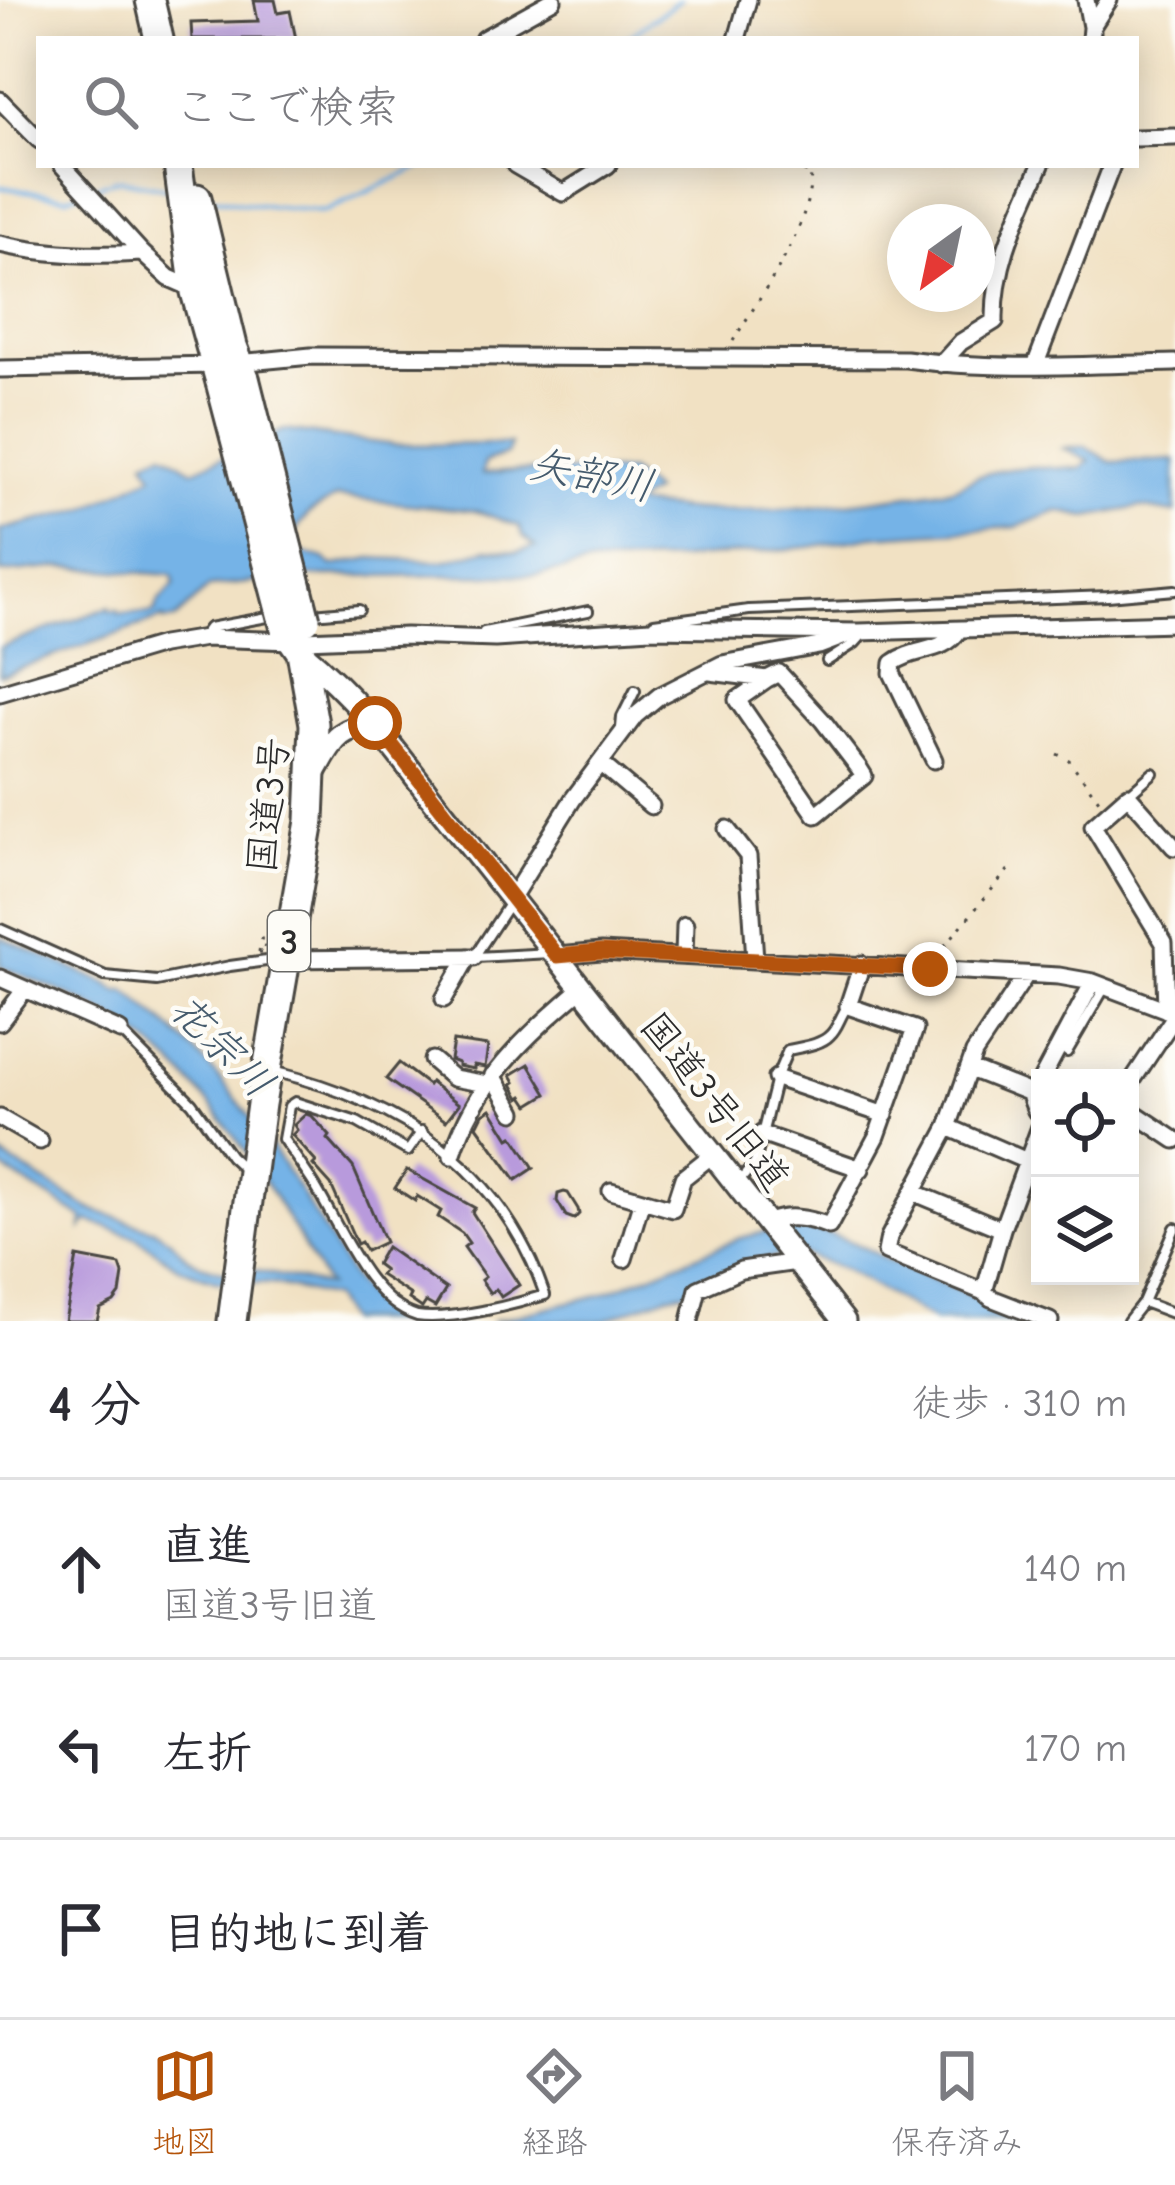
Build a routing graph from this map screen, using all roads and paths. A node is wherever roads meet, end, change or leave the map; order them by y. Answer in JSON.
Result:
{"nodes":[{"id":1,"x":150,"y":0,"type":"edge"},
{"id":2,"x":553,"y":0,"type":"edge"},
{"id":3,"x":748,"y":0,"type":"edge"},
{"id":4,"x":1086,"y":0,"type":"edge"},
{"id":5,"x":1109,"y":0,"type":"edge"},
{"id":6,"x":157,"y":36,"type":"edge"},
{"id":7,"x":488,"y":36,"type":"edge"},
{"id":8,"x":737,"y":36,"type":"edge"},
{"id":9,"x":1092,"y":36,"type":"edge"},
{"id":10,"x":0,"y":100,"type":"edge"},
{"id":11,"x":33,"y":123,"type":"edge"},
{"id":12,"x":1175,"y":137,"type":"edge"},
{"id":13,"x":1139,"y":138,"type":"edge"},
{"id":14,"x":65,"y":168,"type":"edge"},
{"id":15,"x":179,"y":168,"type":"edge"},
{"id":16,"x":189,"y":168,"type":"edge"},
{"id":17,"x":520,"y":168,"type":"edge"},
{"id":18,"x":603,"y":168,"type":"edge"},
{"id":19,"x":788,"y":168,"type":"edge"},
{"id":20,"x":1040,"y":168,"type":"edge"},
{"id":21,"x":1111,"y":168,"type":"edge"},
{"id":22,"x":193,"y":218,"type":"junction"},
{"id":23,"x":0,"y":244,"type":"edge"},
{"id":24,"x":142,"y":253,"type":"junction"},
{"id":25,"x":208,"y":290,"type":"junction"},
{"id":26,"x":723,"y":358,"type":"junction"},
{"id":27,"x":1175,"y":363,"type":"edge"},
{"id":28,"x":941,"y":364,"type":"junction"},
{"id":29,"x":1036,"y":366,"type":"junction"},
{"id":30,"x":0,"y":369,"type":"edge"},
{"id":31,"x":230,"y":371,"type":"junction"},
{"id":32,"x":1175,"y":590,"type":"edge"},
{"id":33,"x":358,"y":610,"type":"dead end"},
{"id":34,"x":588,"y":611,"type":"dead end"},
{"id":35,"x":1175,"y":622,"type":"edge"},
{"id":36,"x":652,"y":629,"type":"junction"},
{"id":37,"x":959,"y":630,"type":"junction"},
{"id":38,"x":862,"y":632,"type":"junction"},
{"id":39,"x":298,"y":636,"type":"junction"},
{"id":40,"x":458,"y":637,"type":"junction"},
{"id":41,"x":202,"y":638,"type":"junction"},
{"id":42,"x":827,"y":661,"type":"dead end"},
{"id":43,"x":710,"y":672,"type":"junction"},
{"id":44,"x":767,"y":679,"type":"junction"},
{"id":45,"x":634,"y":691,"type":"dead end"},
{"id":46,"x":0,"y":693,"type":"edge"},
{"id":47,"x":379,"y":728,"type":"junction"},
{"id":48,"x":620,"y":736,"type":"junction"},
{"id":49,"x":1057,"y":754,"type":"dead end"},
{"id":50,"x":934,"y":760,"type":"dead end"},
{"id":51,"x":600,"y":764,"type":"junction"},
{"id":52,"x":1153,"y":773,"type":"dead end"},
{"id":53,"x":312,"y":778,"type":"junction"},
{"id":54,"x":1128,"y":795,"type":"junction"},
{"id":55,"x":651,"y":806,"type":"dead end"},
{"id":56,"x":1107,"y":811,"type":"junction"},
{"id":57,"x":727,"y":829,"type":"dead end"},
{"id":58,"x":1174,"y":847,"type":"edge"},
{"id":59,"x":1010,"y":869,"type":"dead end"},
{"id":60,"x":512,"y":899,"type":"junction"},
{"id":61,"x":686,"y":925,"type":"dead end"},
{"id":62,"x":0,"y":929,"type":"edge"},
{"id":63,"x":1170,"y":939,"type":"edge"},
{"id":64,"x":274,"y":949,"type":"junction"},
{"id":65,"x":555,"y":954,"type":"junction"},
{"id":66,"x":684,"y":956,"type":"junction"},
{"id":67,"x":471,"y":957,"type":"junction"},
{"id":68,"x":755,"y":959,"type":"junction"},
{"id":69,"x":862,"y":964,"type":"junction"},
{"id":70,"x":930,"y":969,"type":"junction"},
{"id":71,"x":1026,"y":975,"type":"junction"},
{"id":72,"x":0,"y":979,"type":"edge"},
{"id":73,"x":1099,"y":984,"type":"junction"},
{"id":74,"x":581,"y":988,"type":"junction"},
{"id":75,"x":25,"y":989,"type":"junction"},
{"id":76,"x":444,"y":999,"type":"dead end"},
{"id":77,"x":848,"y":1006,"type":"junction"},
{"id":78,"x":1172,"y":1013,"type":"edge"},
{"id":79,"x":0,"y":1022,"type":"edge"},
{"id":80,"x":120,"y":1031,"type":"joint"},
{"id":81,"x":1067,"y":1052,"type":"dead end"},
{"id":82,"x":432,"y":1060,"type":"dead end"},
{"id":83,"x":970,"y":1069,"type":"junction"},
{"id":84,"x":1047,"y":1069,"type":"edge"},
{"id":85,"x":1139,"y":1069,"type":"edge"},
{"id":86,"x":267,"y":1070,"type":"junction"},
{"id":87,"x":776,"y":1078,"type":"junction"},
{"id":88,"x":490,"y":1080,"type":"junction"},
{"id":89,"x":1031,"y":1082,"type":"edge"},
{"id":90,"x":514,"y":1112,"type":"dead end"},
{"id":91,"x":885,"y":1115,"type":"junction"},
{"id":92,"x":1139,"y":1116,"type":"edge"},
{"id":93,"x":0,"y":1118,"type":"edge"},
{"id":94,"x":948,"y":1127,"type":"junction"},
{"id":95,"x":422,"y":1131,"type":"junction"},
{"id":96,"x":760,"y":1134,"type":"junction"},
{"id":97,"x":30,"y":1139,"type":"dead end"},
{"id":98,"x":1175,"y":1139,"type":"edge"},
{"id":99,"x":712,"y":1155,"type":"junction"},
{"id":100,"x":452,"y":1156,"type":"junction"},
{"id":101,"x":1031,"y":1156,"type":"edge"},
{"id":102,"x":1029,"y":1162,"type":"junction"},
{"id":103,"x":861,"y":1168,"type":"junction"},
{"id":104,"x":251,"y":1172,"type":"junction"},
{"id":105,"x":736,"y":1185,"type":"junction"},
{"id":106,"x":611,"y":1191,"type":"dead end"},
{"id":107,"x":913,"y":1192,"type":"junction"},
{"id":108,"x":642,"y":1200,"type":"junction"},
{"id":109,"x":767,"y":1224,"type":"junction"},
{"id":110,"x":1175,"y":1228,"type":"edge"},
{"id":111,"x":1003,"y":1229,"type":"junction"},
{"id":112,"x":624,"y":1259,"type":"dead end"},
{"id":113,"x":796,"y":1261,"type":"junction"},
{"id":114,"x":984,"y":1292,"type":"junction"},
{"id":115,"x":1143,"y":1302,"type":"junction"},
{"id":116,"x":1175,"y":1314,"type":"edge"},
{"id":117,"x":232,"y":1321,"type":"edge"},
{"id":118,"x":690,"y":1321,"type":"edge"},
{"id":119,"x":844,"y":1321,"type":"edge"},
{"id":120,"x":1051,"y":1321,"type":"edge"},
{"id":121,"x":1128,"y":1321,"type":"edge"}],
"edges":[{"from":1,"to":6,"type":"highway"},
{"from":2,"to":7,"type":"street"},
{"from":3,"to":8,"type":"street"},
{"from":4,"to":9,"type":"street"},
{"from":5,"to":9,"type":"street"},
{"from":10,"to":11,"type":"street"},
{"from":12,"to":13,"type":"street"},
{"from":14,"to":24,"type":"street"},
{"from":15,"to":22,"type":"highway","name":"国道3号","number":"3"},
{"from":16,"to":22,"type":"highway","name":"国道3号","number":"3"},
{"from":17,"to":18,"type":"street"},
{"from":19,"to":26,"type":"path"},
{"from":20,"to":28,"type":"street"},
{"from":21,"to":29,"type":"street"},
{"from":22,"to":25,"type":"highway","name":"国道3号","number":"3"},
{"from":23,"to":24,"type":"street"},
{"from":24,"to":25,"type":"street"},
{"from":25,"to":31,"type":"highway","name":"国道3号","number":"3"},
{"from":26,"to":28,"type":"street"},
{"from":26,"to":31,"type":"street"},
{"from":27,"to":29,"type":"street"},
{"from":28,"to":29,"type":"street"},
{"from":30,"to":31,"type":"street"},
{"from":31,"to":39,"type":"highway","name":"国道3号","number":"3","bridge":true},
{"from":32,"to":36,"type":"lane"},
{"from":33,"to":41,"type":"lane"},
{"from":34,"to":40,"type":"lane"},
{"from":35,"to":37,"type":"street"},
{"from":36,"to":38,"type":"street"},
{"from":36,"to":40,"type":"street"},
{"from":37,"to":38,"type":"street"},
{"from":37,"to":50,"type":"street"},
{"from":38,"to":42,"type":"lane"},
{"from":38,"to":43,"type":"street"},
{"from":39,"to":40,"type":"street"},
{"from":39,"to":41,"type":"street"},
{"from":39,"to":47,"type":"street","name":"国道3号旧道"},
{"from":39,"to":53,"type":"highway","name":"国道3号","number":"3"},
{"from":41,"to":46,"type":"street"},
{"from":43,"to":44,"type":"street"},
{"from":43,"to":48,"type":"street"},
{"from":44,"to":44,"type":"street"},
{"from":45,"to":48,"type":"lane"},
{"from":47,"to":53,"type":"street"},
{"from":47,"to":60,"type":"street","name":"国道3号旧道"},
{"from":48,"to":51,"type":"street"},
{"from":49,"to":56,"type":"path"},
{"from":51,"to":55,"type":"street"},
{"from":51,"to":60,"type":"street"},
{"from":52,"to":54,"type":"lane"},
{"from":53,"to":64,"type":"highway","name":"国道3号","number":"3"},
{"from":54,"to":56,"type":"street"},
{"from":54,"to":58,"type":"street"},
{"from":56,"to":63,"type":"street"},
{"from":57,"to":68,"type":"street"},
{"from":59,"to":70,"type":"path"},
{"from":60,"to":65,"type":"street","name":"国道3号旧道"},
{"from":60,"to":67,"type":"lane"},
{"from":61,"to":66,"type":"street"},
{"from":62,"to":64,"type":"lane"},
{"from":63,"to":78,"type":"street"},
{"from":64,"to":67,"type":"street"},
{"from":64,"to":86,"type":"highway","name":"国道3号","number":"3"},
{"from":65,"to":66,"type":"street"},
{"from":65,"to":67,"type":"lane"},
{"from":65,"to":74,"type":"street","name":"国道3号旧道"},
{"from":66,"to":68,"type":"street"},
{"from":67,"to":76,"type":"street"},
{"from":68,"to":69,"type":"street"},
{"from":69,"to":70,"type":"street"},
{"from":69,"to":77,"type":"street"},
{"from":70,"to":71,"type":"street"},
{"from":71,"to":73,"type":"street"},
{"from":71,"to":83,"type":"street"},
{"from":72,"to":75,"type":"street"},
{"from":73,"to":78,"type":"street"},
{"from":73,"to":81,"type":"lane"},
{"from":73,"to":84,"type":"street"},
{"from":74,"to":88,"type":"street"},
{"from":74,"to":99,"type":"street","name":"国道3号旧道"},
{"from":75,"to":79,"type":"street"},
{"from":75,"to":80,"type":"street"},
{"from":77,"to":87,"type":"lane"},
{"from":77,"to":91,"type":"street"},
{"from":78,"to":85,"type":"street"},
{"from":80,"to":104,"type":"lane"},
{"from":82,"to":88,"type":"street"},
{"from":83,"to":89,"type":"street"},
{"from":83,"to":94,"type":"street"},
{"from":86,"to":95,"type":"lane"},
{"from":86,"to":104,"type":"highway","name":"国道3号","number":"3"},
{"from":87,"to":91,"type":"street"},
{"from":87,"to":96,"type":"lane"},
{"from":88,"to":90,"type":"street"},
{"from":88,"to":100,"type":"street"},
{"from":91,"to":103,"type":"street"},
{"from":92,"to":98,"type":"street"},
{"from":93,"to":97,"type":"street"},
{"from":94,"to":102,"type":"street"},
{"from":94,"to":107,"type":"street"},
{"from":95,"to":100,"type":"lane"},
{"from":95,"to":100,"type":"lane"},
{"from":96,"to":103,"type":"street"},
{"from":96,"to":105,"type":"lane"},
{"from":99,"to":105,"type":"street","name":"国道3号旧道"},
{"from":99,"to":108,"type":"street"},
{"from":101,"to":102,"type":"street"},
{"from":102,"to":111,"type":"street"},
{"from":103,"to":109,"type":"street"},
{"from":104,"to":117,"type":"highway","name":"国道3号","number":"3"},
{"from":105,"to":109,"type":"street","name":"国道3号旧道"},
{"from":106,"to":108,"type":"street"},
{"from":107,"to":111,"type":"street"},
{"from":107,"to":114,"type":"street"},
{"from":108,"to":112,"type":"street"},
{"from":109,"to":113,"type":"street","name":"国道3号旧道"},
{"from":110,"to":115,"type":"lane"},
{"from":111,"to":114,"type":"street"},
{"from":113,"to":118,"type":"street"},
{"from":113,"to":119,"type":"street","name":"国道3号旧道"},
{"from":114,"to":120,"type":"street"},
{"from":115,"to":116,"type":"lane"},
{"from":115,"to":121,"type":"lane"}]}
